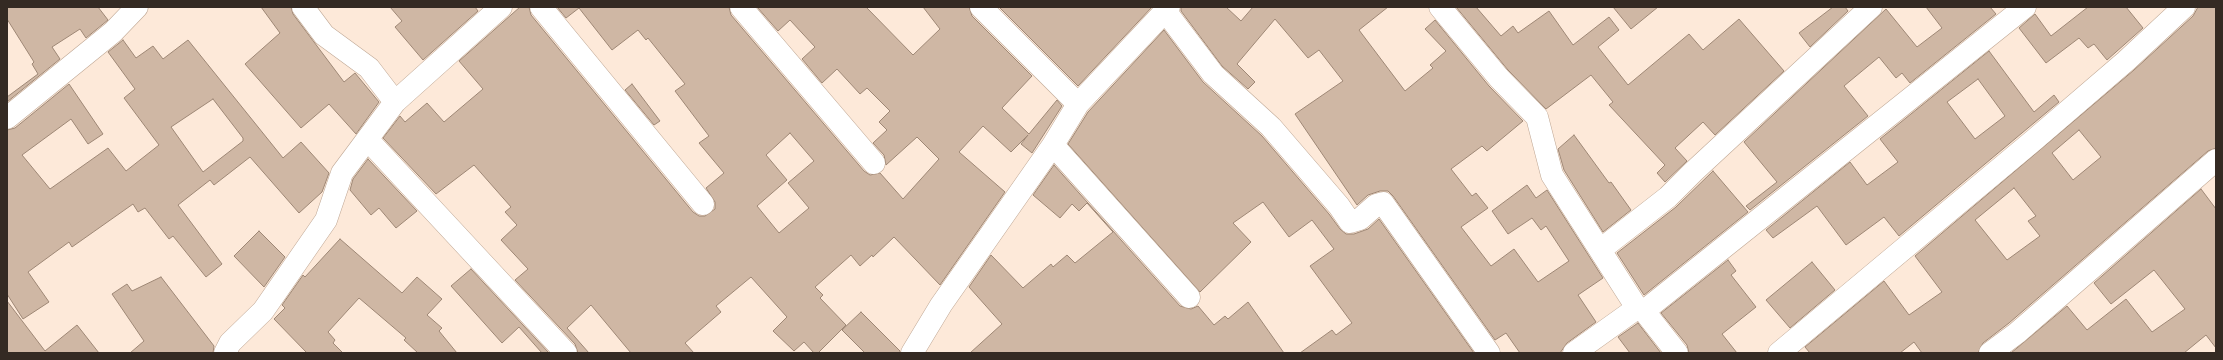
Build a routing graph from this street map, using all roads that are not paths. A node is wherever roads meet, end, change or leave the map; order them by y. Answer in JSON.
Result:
{"nodes":[{"id":1,"x":138,"y":7,"type":"edge"},
{"id":2,"x":303,"y":7,"type":"edge"},
{"id":3,"x":541,"y":7,"type":"edge"},
{"id":4,"x":741,"y":7,"type":"edge"},
{"id":5,"x":981,"y":7,"type":"edge"},
{"id":6,"x":1440,"y":7,"type":"edge"},
{"id":7,"x":1871,"y":7,"type":"edge"},
{"id":8,"x":2025,"y":7,"type":"edge"},
{"id":9,"x":2184,"y":7,"type":"edge"},
{"id":10,"x":499,"y":8,"type":"edge"},
{"id":11,"x":1168,"y":9,"type":"edge"},
{"id":12,"x":395,"y":102,"type":"junction"},
{"id":13,"x":1078,"y":104,"type":"junction"},
{"id":14,"x":7,"y":118,"type":"edge"},
{"id":15,"x":368,"y":140,"type":"junction"},
{"id":16,"x":1053,"y":145,"type":"junction"},
{"id":17,"x":2216,"y":160,"type":"edge"},
{"id":18,"x":874,"y":163,"type":"dead end"},
{"id":19,"x":703,"y":204,"type":"dead end"},
{"id":20,"x":1600,"y":250,"type":"junction"},
{"id":21,"x":1190,"y":297,"type":"dead end"},
{"id":22,"x":1640,"y":309,"type":"junction"},
{"id":23,"x":225,"y":353,"type":"edge"},
{"id":24,"x":566,"y":353,"type":"edge"},
{"id":25,"x":912,"y":353,"type":"edge"},
{"id":26,"x":1489,"y":353,"type":"edge"},
{"id":27,"x":1574,"y":353,"type":"edge"},
{"id":28,"x":1677,"y":353,"type":"edge"},
{"id":29,"x":1779,"y":353,"type":"edge"},
{"id":30,"x":1990,"y":353,"type":"edge"}],
"edges":[{"from":1,"to":14,"type":"street"},
{"from":2,"to":12,"type":"street"},
{"from":3,"to":19,"type":"street"},
{"from":4,"to":18,"type":"street"},
{"from":5,"to":13,"type":"street"},
{"from":6,"to":20,"type":"street"},
{"from":7,"to":20,"type":"street"},
{"from":8,"to":22,"type":"street"},
{"from":9,"to":29,"type":"street"},
{"from":10,"to":12,"type":"street"},
{"from":11,"to":13,"type":"street"},
{"from":11,"to":26,"type":"street"},
{"from":12,"to":15,"type":"street"},
{"from":13,"to":16,"type":"street"},
{"from":15,"to":23,"type":"street"},
{"from":15,"to":24,"type":"street"},
{"from":16,"to":21,"type":"street"},
{"from":16,"to":25,"type":"street"},
{"from":17,"to":30,"type":"street"},
{"from":20,"to":22,"type":"street"},
{"from":22,"to":27,"type":"street"},
{"from":22,"to":28,"type":"street"}]}
